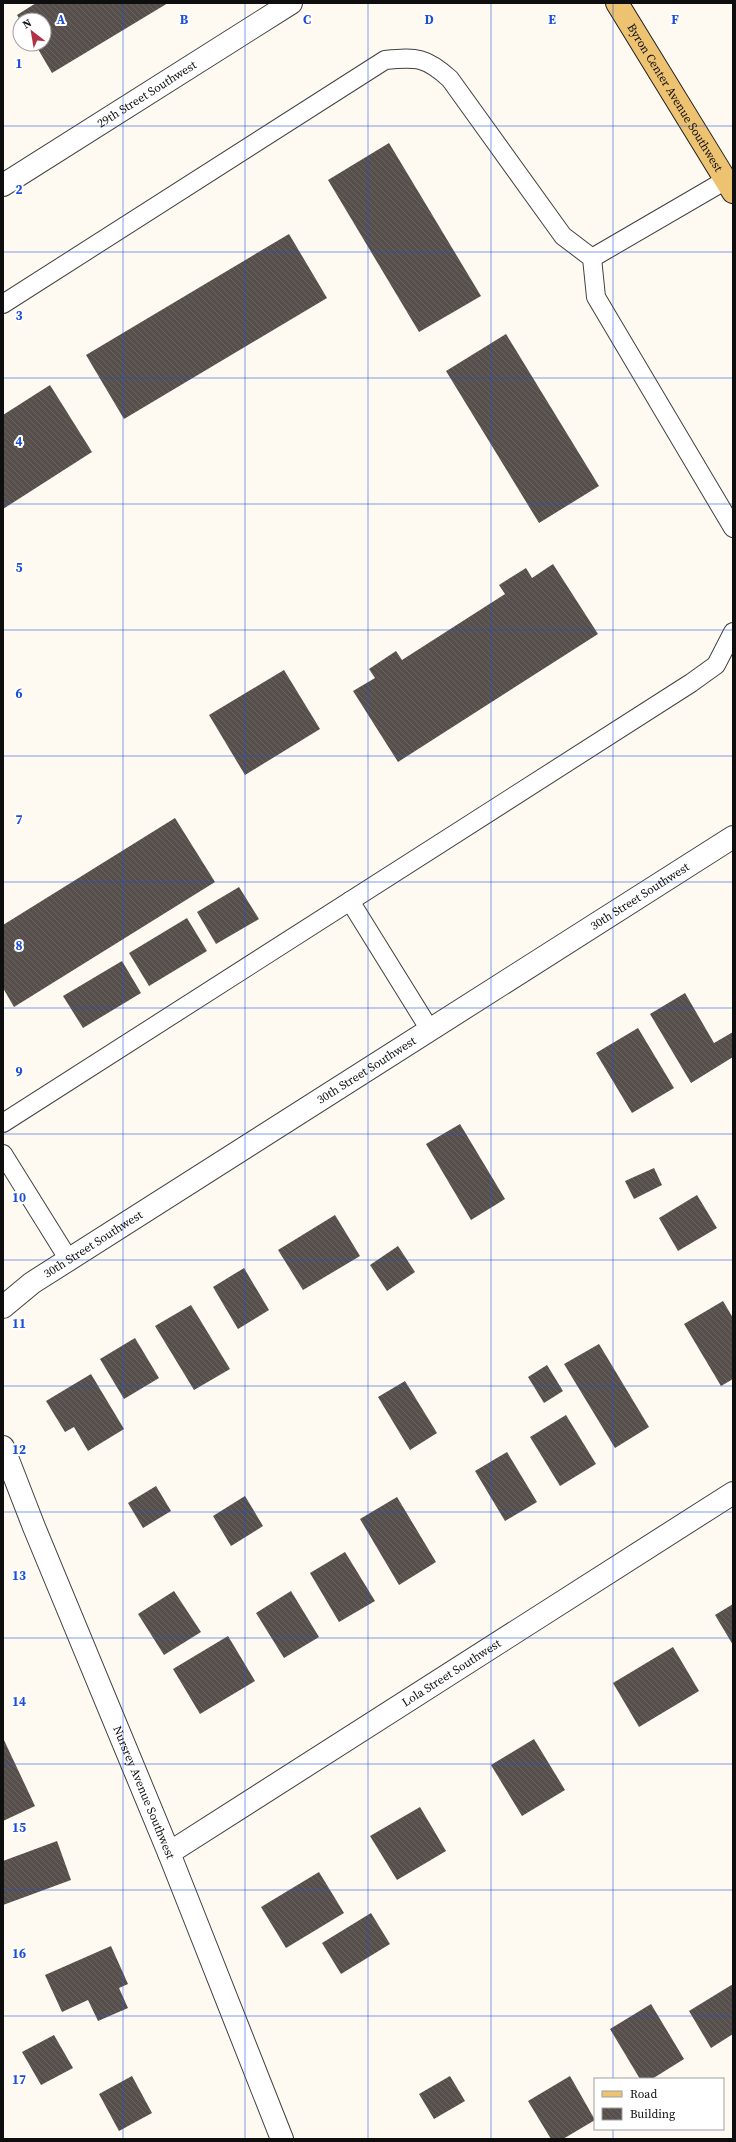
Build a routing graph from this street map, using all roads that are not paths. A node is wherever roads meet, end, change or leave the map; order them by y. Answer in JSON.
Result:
{"nodes":[{"id":1,"x":291,"y":3,"type":"edge"},
{"id":2,"x":617,"y":3,"type":"edge"},
{"id":3,"x":3,"y":185,"type":"edge"},
{"id":4,"x":729,"y":186,"type":"edge"},
{"id":5,"x":592,"y":258,"type":"junction"},
{"id":6,"x":3,"y":304,"type":"edge"},
{"id":7,"x":733,"y":528,"type":"edge"},
{"id":8,"x":733,"y":632,"type":"edge"},
{"id":9,"x":733,"y":837,"type":"edge"},
{"id":10,"x":350,"y":901,"type":"junction"},
{"id":11,"x":430,"y":1030,"type":"junction"},
{"id":12,"x":3,"y":1124,"type":"edge"},
{"id":13,"x":3,"y":1154,"type":"edge"},
{"id":14,"x":69,"y":1260,"type":"junction"},
{"id":15,"x":3,"y":1307,"type":"edge"},
{"id":16,"x":3,"y":1447,"type":"edge"},
{"id":17,"x":733,"y":1493,"type":"edge"},
{"id":18,"x":169,"y":1853,"type":"junction"},
{"id":19,"x":282,"y":2139,"type":"edge"}],
"edges":[{"from":1,"to":3,"type":"street","name":"29th Street Southwest"},
{"from":2,"to":4,"type":"main road","name":"Byron Center Avenue Southwest"},
{"from":4,"to":5,"type":"lane"},
{"from":5,"to":6,"type":"lane"},
{"from":5,"to":7,"type":"lane"},
{"from":8,"to":10,"type":"lane"},
{"from":9,"to":11,"type":"street","name":"30th Street Southwest"},
{"from":10,"to":11,"type":"lane"},
{"from":10,"to":12,"type":"lane"},
{"from":11,"to":14,"type":"street","name":"30th Street Southwest"},
{"from":13,"to":14,"type":"lane"},
{"from":14,"to":15,"type":"street","name":"30th Street Southwest"},
{"from":16,"to":18,"type":"street","name":"Nursrey Avenue Southwest"},
{"from":17,"to":18,"type":"street","name":"Lola Street Southwest"},
{"from":18,"to":19,"type":"street","name":"Nursrey Avenue Southwest"}]}
